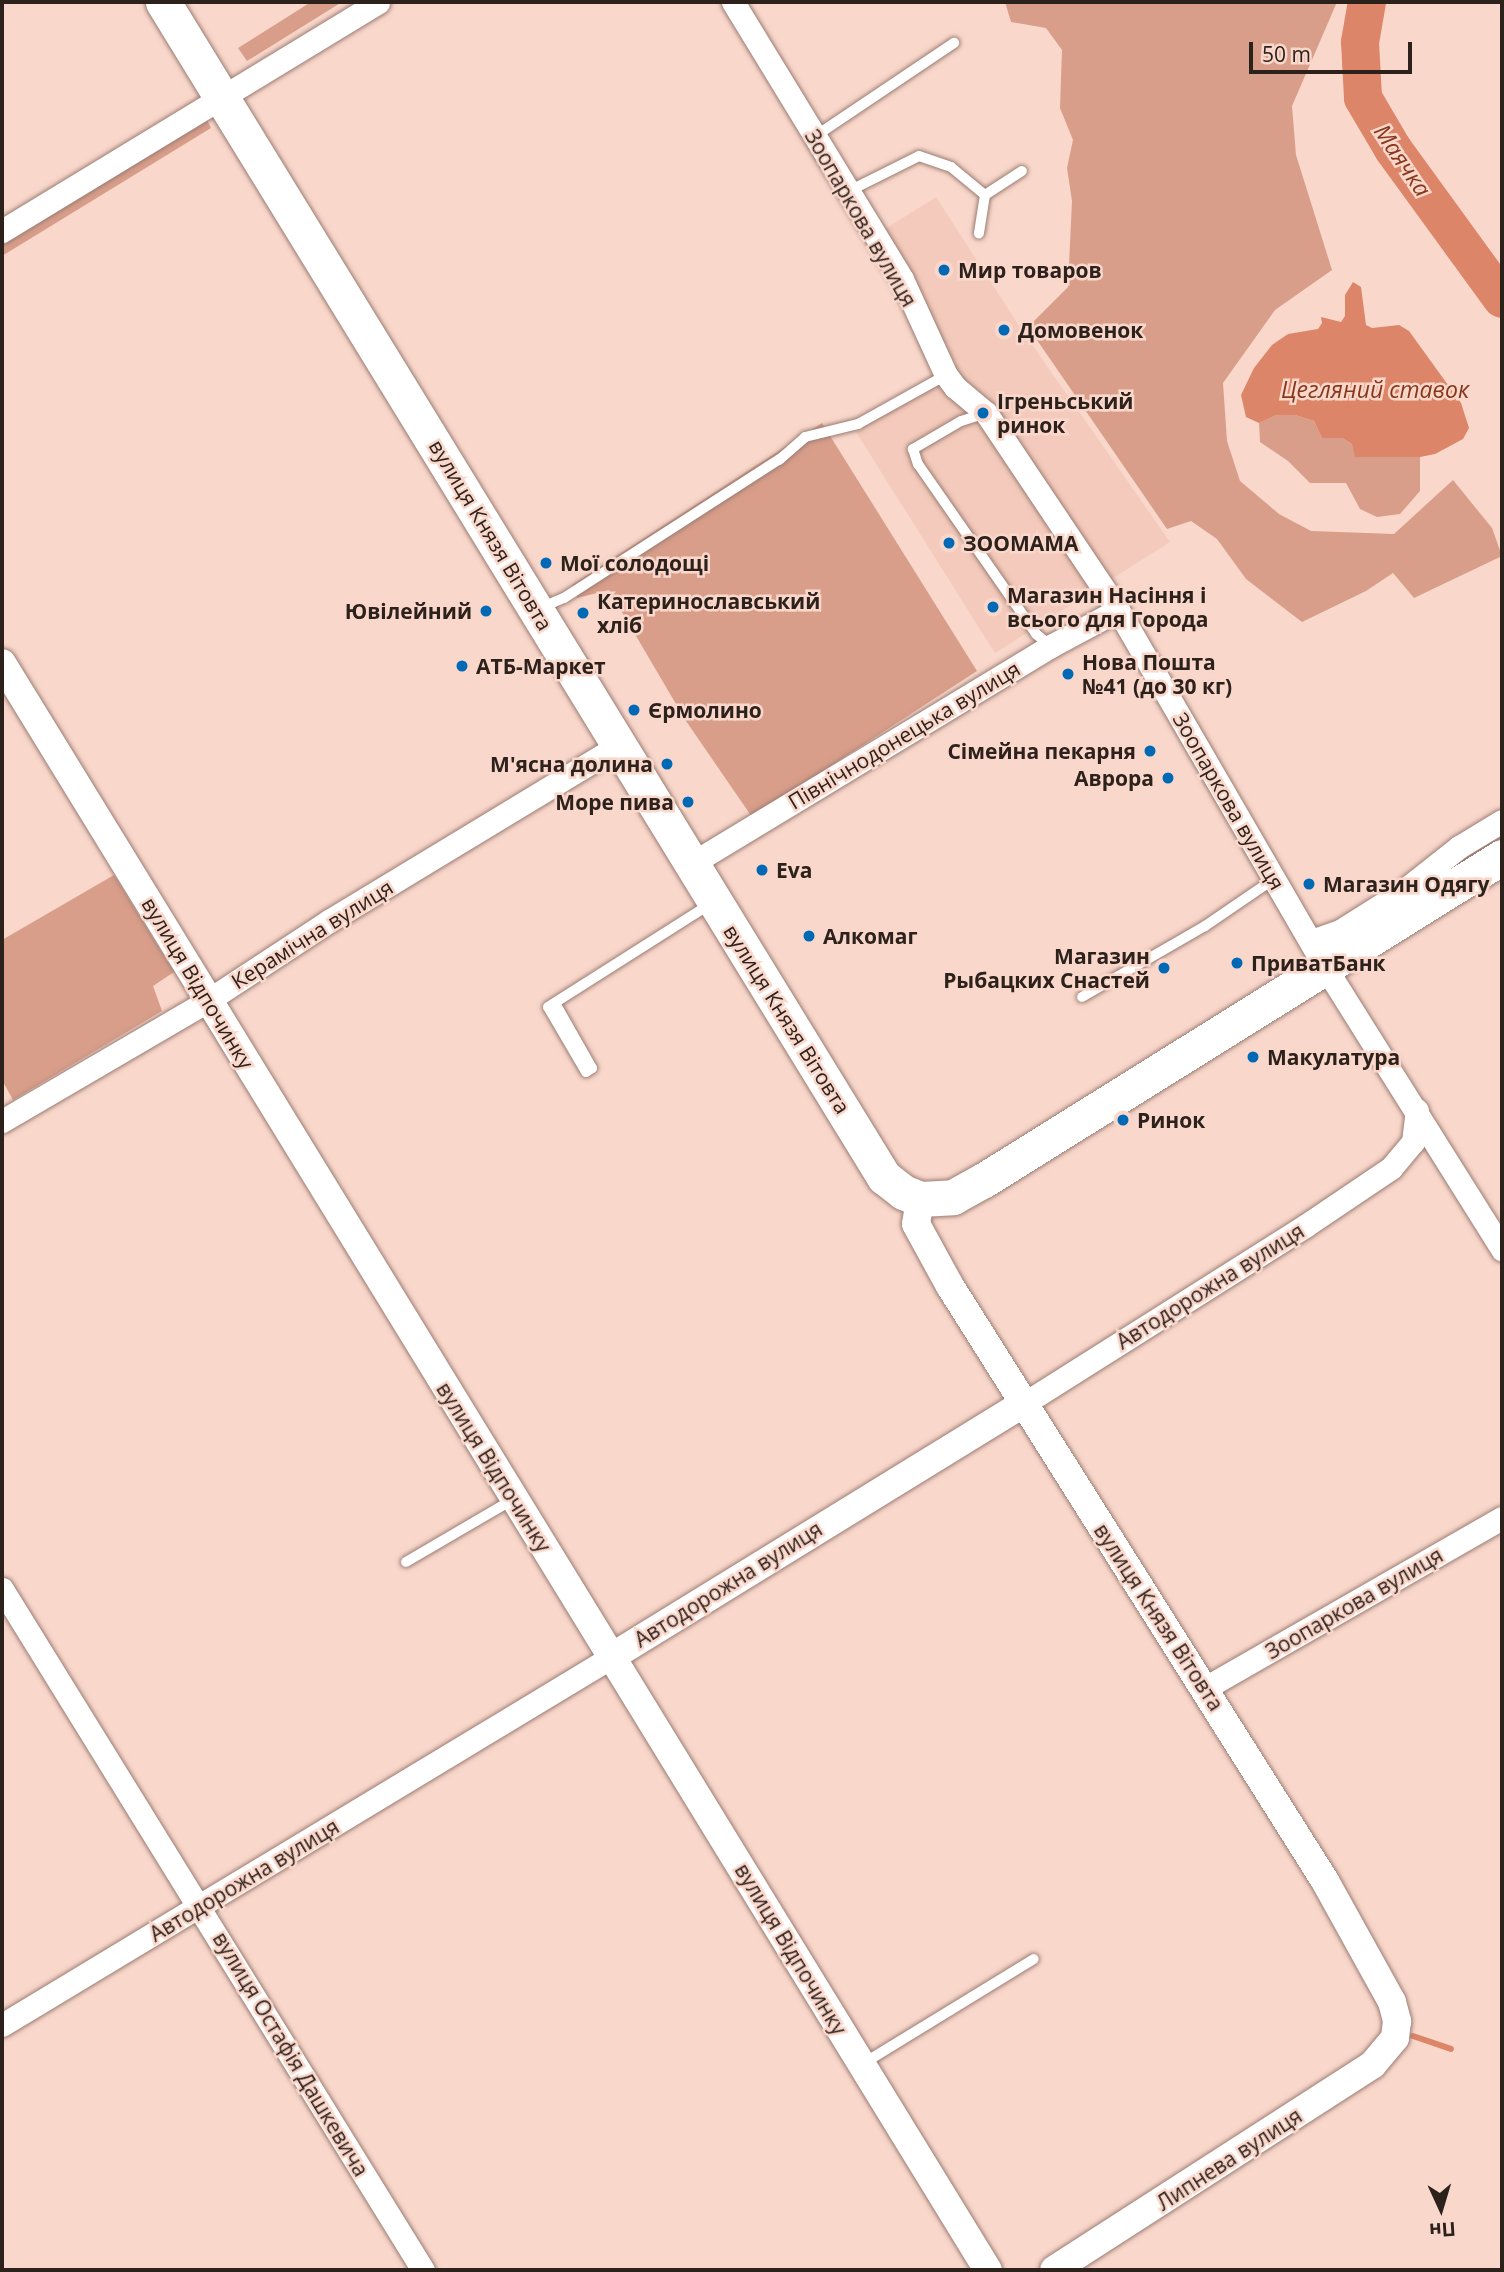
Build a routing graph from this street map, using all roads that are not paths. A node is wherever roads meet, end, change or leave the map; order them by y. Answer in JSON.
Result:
{"nodes":[{"id":1,"x":163,"y":2,"type":"edge"},
{"id":2,"x":378,"y":2,"type":"edge"},
{"id":3,"x":733,"y":2,"type":"edge"},
{"id":4,"x":954,"y":43,"type":"dead end"},
{"id":5,"x":220,"y":99,"type":"junction"},
{"id":6,"x":814,"y":137,"type":"junction"},
{"id":7,"x":1022,"y":171,"type":"dead end"},
{"id":8,"x":847,"y":192,"type":"junction"},
{"id":9,"x":985,"y":195,"type":"junction"},
{"id":10,"x":2,"y":231,"type":"edge"},
{"id":11,"x":979,"y":234,"type":"dead end"},
{"id":12,"x":946,"y":375,"type":"junction"},
{"id":13,"x":986,"y":413,"type":"junction"},
{"id":14,"x":536,"y":610,"type":"junction"},
{"id":15,"x":1118,"y":610,"type":"junction"},
{"id":16,"x":1051,"y":646,"type":"junction"},
{"id":17,"x":2,"y":663,"type":"edge"},
{"id":18,"x":621,"y":744,"type":"junction"},
{"id":19,"x":1502,"y":821,"type":"edge"},
{"id":20,"x":1502,"y":857,"type":"edge"},
{"id":21,"x":691,"y":864,"type":"junction"},
{"id":22,"x":1274,"y":879,"type":"junction"},
{"id":23,"x":714,"y":902,"type":"junction"},
{"id":24,"x":1318,"y":953,"type":"junction"},
{"id":25,"x":1082,"y":997,"type":"dead end"},
{"id":26,"x":207,"y":1002,"type":"junction"},
{"id":27,"x":555,"y":1003,"type":"junction"},
{"id":28,"x":1417,"y":1110,"type":"junction"},
{"id":29,"x":2,"y":1121,"type":"edge"},
{"id":30,"x":920,"y":1199,"type":"junction"},
{"id":31,"x":1502,"y":1249,"type":"edge"},
{"id":32,"x":1025,"y":1403,"type":"junction"},
{"id":33,"x":514,"y":1499,"type":"junction"},
{"id":34,"x":1502,"y":1518,"type":"edge"},
{"id":35,"x":406,"y":1562,"type":"dead end"},
{"id":36,"x":2,"y":1589,"type":"edge"},
{"id":37,"x":613,"y":1656,"type":"junction"},
{"id":38,"x":1205,"y":1688,"type":"junction"},
{"id":39,"x":201,"y":1907,"type":"junction"},
{"id":40,"x":1034,"y":1959,"type":"dead end"},
{"id":41,"x":2,"y":2025,"type":"edge"},
{"id":42,"x":1395,"y":2038,"type":"joint"},
{"id":43,"x":862,"y":2065,"type":"junction"},
{"id":44,"x":424,"y":2270,"type":"edge"},
{"id":45,"x":988,"y":2270,"type":"edge"},
{"id":46,"x":1054,"y":2270,"type":"edge"}],
"edges":[{"from":1,"to":5,"type":"main road","name":"вулиця Князя Вітовта"},
{"from":2,"to":5,"type":"street"},
{"from":3,"to":6,"type":"street","name":"Зоопаркова вулиця"},
{"from":4,"to":6,"type":"lane"},
{"from":5,"to":10,"type":"street"},
{"from":5,"to":14,"type":"main road","name":"вулиця Князя Вітовта"},
{"from":6,"to":8,"type":"street","name":"Зоопаркова вулиця"},
{"from":7,"to":9,"type":"lane"},
{"from":8,"to":9,"type":"lane"},
{"from":8,"to":12,"type":"street","name":"Зоопаркова вулиця"},
{"from":9,"to":11,"type":"lane"},
{"from":12,"to":13,"type":"street","name":"Зоопаркова вулиця"},
{"from":12,"to":14,"type":"lane"},
{"from":13,"to":15,"type":"street","name":"Зоопаркова вулиця"},
{"from":13,"to":16,"type":"lane"},
{"from":14,"to":18,"type":"main road","name":"вулиця Князя Вітовта"},
{"from":15,"to":16,"type":"street","name":"Північнодонецька вулиця"},
{"from":15,"to":22,"type":"street","name":"Зоопаркова вулиця"},
{"from":16,"to":21,"type":"street","name":"Північнодонецька вулиця"},
{"from":17,"to":26,"type":"street","name":"вулиця Відпочинку"},
{"from":18,"to":21,"type":"main road","name":"вулиця Князя Вітовта"},
{"from":18,"to":26,"type":"street","name":"Керамічна вулиця"},
{"from":19,"to":24,"type":"street"},
{"from":20,"to":24,"type":"main road"},
{"from":21,"to":23,"type":"main road","name":"вулиця Князя Вітовта"},
{"from":22,"to":24,"type":"street","name":"Зоопаркова вулиця"},
{"from":22,"to":25,"type":"lane"},
{"from":23,"to":27,"type":"lane"},
{"from":23,"to":30,"type":"main road","name":"вулиця Князя Вітовта"},
{"from":24,"to":28,"type":"street","name":"Зоопаркова вулиця"},
{"from":24,"to":30,"type":"main road"},
{"from":26,"to":29,"type":"street","name":"Керамічна вулиця"},
{"from":26,"to":33,"type":"street","name":"вулиця Відпочинку"},
{"from":27,"to":27,"type":"lane"},
{"from":28,"to":31,"type":"street","name":"Зоопаркова вулиця"},
{"from":28,"to":32,"type":"street","name":"Автодорожна вулиця"},
{"from":30,"to":32,"type":"street","name":"вулиця Князя Вітовта"},
{"from":32,"to":37,"type":"street","name":"Автодорожна вулиця"},
{"from":32,"to":38,"type":"street","name":"вулиця Князя Вітовта"},
{"from":33,"to":35,"type":"lane"},
{"from":33,"to":37,"type":"street","name":"вулиця Відпочинку"},
{"from":34,"to":38,"type":"street","name":"Зоопаркова вулиця"},
{"from":36,"to":39,"type":"street","name":"вулиця Остафія Дашкевича"},
{"from":37,"to":39,"type":"street","name":"Автодорожна вулиця"},
{"from":37,"to":43,"type":"street","name":"вулиця Відпочинку"},
{"from":38,"to":42,"type":"street","name":"вулиця Князя Вітовта"},
{"from":39,"to":41,"type":"street","name":"Автодорожна вулиця"},
{"from":39,"to":44,"type":"street","name":"вулиця Остафія Дашкевича"},
{"from":40,"to":43,"type":"lane"},
{"from":42,"to":46,"type":"street","name":"Липнева вулиця"},
{"from":43,"to":45,"type":"street","name":"вулиця Відпочинку"}]}
